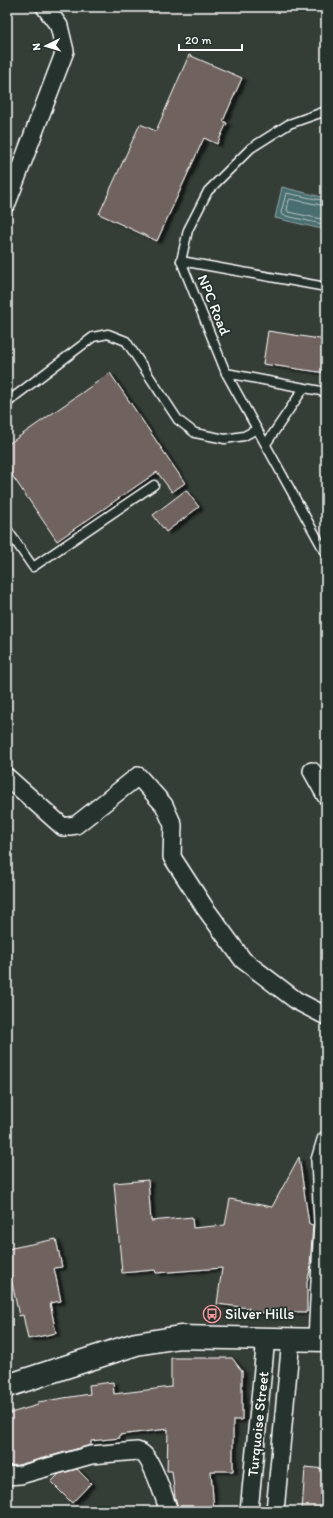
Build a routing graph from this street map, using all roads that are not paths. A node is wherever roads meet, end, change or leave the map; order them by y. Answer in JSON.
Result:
{"nodes":[{"id":1,"x":45,"y":7,"type":"edge"},
{"id":2,"x":326,"y":111,"type":"edge"},
{"id":3,"x":7,"y":203,"type":"edge"},
{"id":4,"x":181,"y":261,"type":"junction"},
{"id":5,"x":326,"y":287,"type":"edge"},
{"id":6,"x":226,"y":373,"type":"junction"},
{"id":7,"x":304,"y":388,"type":"junction"},
{"id":8,"x":326,"y":392,"type":"edge"},
{"id":9,"x":7,"y":404,"type":"edge"},
{"id":10,"x":257,"y":429,"type":"junction"},
{"id":11,"x":266,"y":444,"type":"junction"},
{"id":12,"x":154,"y":485,"type":"dead end"},
{"id":13,"x":7,"y":529,"type":"edge"},
{"id":14,"x":326,"y":554,"type":"edge"},
{"id":15,"x":312,"y":771,"type":"dead end"},
{"id":16,"x":7,"y":777,"type":"edge"},
{"id":17,"x":326,"y":796,"type":"edge"},
{"id":18,"x":326,"y":1016,"type":"edge"},
{"id":19,"x":326,"y":1140,"type":"edge"},
{"id":20,"x":266,"y":1338,"type":"junction"},
{"id":21,"x":291,"y":1339,"type":"junction"},
{"id":22,"x":322,"y":1339,"type":"edge"},
{"id":23,"x":7,"y":1386,"type":"edge"},
{"id":24,"x":7,"y":1476,"type":"edge"},
{"id":25,"x":169,"y":1511,"type":"edge"},
{"id":26,"x":249,"y":1511,"type":"edge"},
{"id":27,"x":275,"y":1511,"type":"edge"}],
"edges":[{"from":1,"to":3,"type":"street"},
{"from":2,"to":4,"type":"lane","name":"NPC Road"},
{"from":4,"to":5,"type":"lane"},
{"from":4,"to":6,"type":"lane","name":"NPC Road"},
{"from":6,"to":7,"type":"lane"},
{"from":6,"to":10,"type":"lane","name":"NPC Road"},
{"from":7,"to":8,"type":"lane"},
{"from":7,"to":11,"type":"lane"},
{"from":9,"to":10,"type":"lane"},
{"from":10,"to":11,"type":"lane","name":"NPC Road"},
{"from":11,"to":14,"type":"lane","name":"NPC Road"},
{"from":12,"to":13,"type":"lane"},
{"from":15,"to":17,"type":"street"},
{"from":16,"to":18,"type":"street"},
{"from":19,"to":22,"type":"street"},
{"from":20,"to":21,"type":"main road"},
{"from":20,"to":23,"type":"main road"},
{"from":20,"to":26,"type":"street","name":"Turquoise Street"},
{"from":21,"to":22,"type":"main road"},
{"from":21,"to":27,"type":"street","name":"Turquoise Street"},
{"from":24,"to":25,"type":"street"}]}
